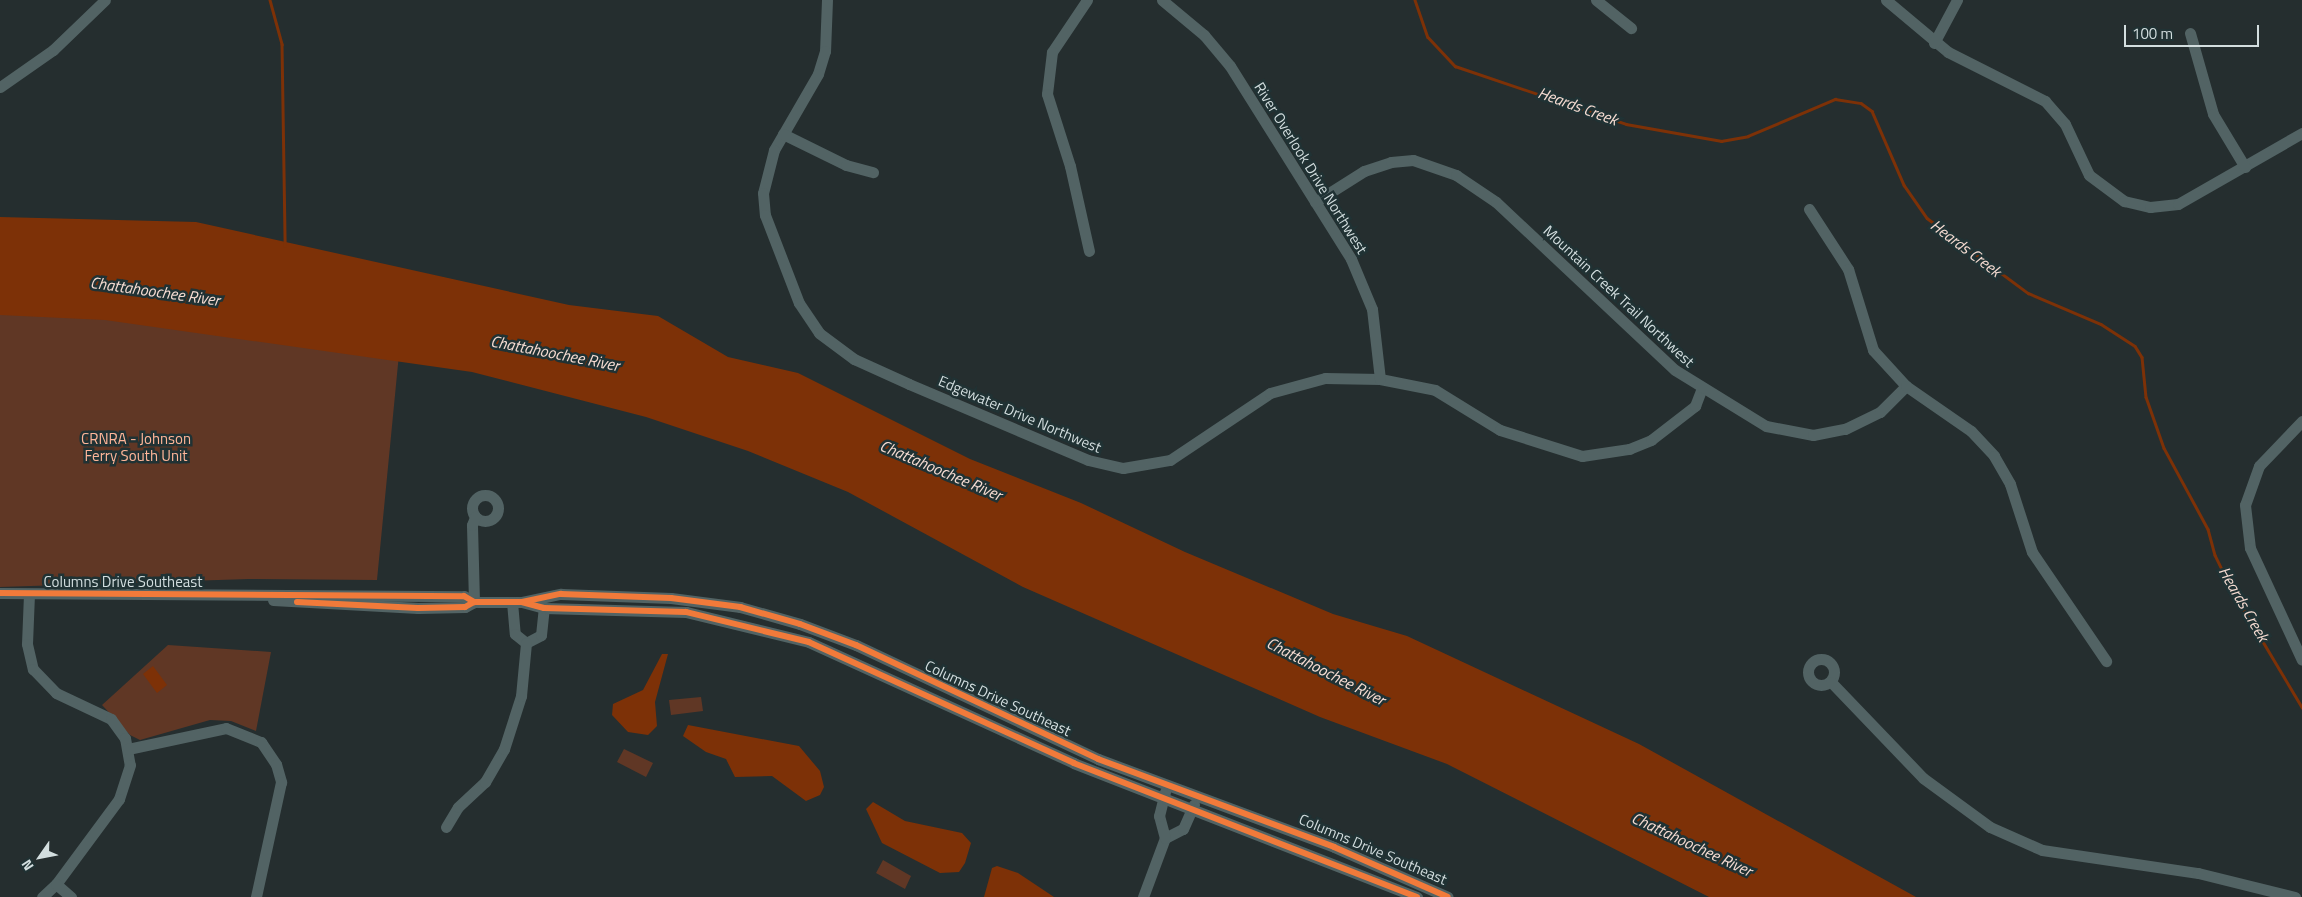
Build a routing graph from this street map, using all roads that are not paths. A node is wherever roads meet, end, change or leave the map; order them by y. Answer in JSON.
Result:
{"nodes":[{"id":1,"x":105,"y":0,"type":"edge"},
{"id":2,"x":827,"y":0,"type":"edge"},
{"id":3,"x":1087,"y":0,"type":"edge"},
{"id":4,"x":1162,"y":0,"type":"edge"},
{"id":5,"x":1596,"y":0,"type":"edge"},
{"id":6,"x":1886,"y":0,"type":"edge"},
{"id":7,"x":1958,"y":0,"type":"edge"},
{"id":8,"x":1631,"y":28,"type":"dead end"},
{"id":9,"x":2190,"y":33,"type":"dead end"},
{"id":10,"x":1934,"y":43,"type":"junction"},
{"id":11,"x":0,"y":87,"type":"edge"},
{"id":12,"x":2302,"y":132,"type":"edge"},
{"id":13,"x":783,"y":134,"type":"junction"},
{"id":14,"x":2245,"y":167,"type":"junction"},
{"id":15,"x":873,"y":172,"type":"dead end"},
{"id":16,"x":1315,"y":202,"type":"junction"},
{"id":17,"x":1809,"y":209,"type":"dead end"},
{"id":18,"x":1089,"y":251,"type":"dead end"},
{"id":19,"x":1380,"y":379,"type":"junction"},
{"id":20,"x":1906,"y":386,"type":"junction"},
{"id":21,"x":1701,"y":390,"type":"junction"},
{"id":22,"x":2302,"y":420,"type":"edge"},
{"id":23,"x":476,"y":517,"type":"dead end"},
{"id":24,"x":0,"y":593,"type":"edge"},
{"id":25,"x":29,"y":594,"type":"junction"},
{"id":26,"x":474,"y":602,"type":"junction"},
{"id":27,"x":517,"y":602,"type":"junction"},
{"id":28,"x":544,"y":608,"type":"junction"},
{"id":29,"x":526,"y":643,"type":"junction"},
{"id":30,"x":2302,"y":660,"type":"edge"},
{"id":31,"x":2106,"y":661,"type":"dead end"},
{"id":32,"x":1831,"y":682,"type":"dead end"},
{"id":33,"x":128,"y":749,"type":"junction"},
{"id":34,"x":1168,"y":786,"type":"junction"},
{"id":35,"x":1197,"y":796,"type":"junction"},
{"id":36,"x":1164,"y":798,"type":"junction"},
{"id":37,"x":1192,"y":809,"type":"junction"},
{"id":38,"x":446,"y":827,"type":"dead end"},
{"id":39,"x":1165,"y":838,"type":"junction"},
{"id":40,"x":56,"y":884,"type":"junction"},
{"id":41,"x":42,"y":897,"type":"edge"},
{"id":42,"x":71,"y":897,"type":"edge"},
{"id":43,"x":256,"y":897,"type":"edge"},
{"id":44,"x":1143,"y":897,"type":"edge"},
{"id":45,"x":1417,"y":897,"type":"edge"},
{"id":46,"x":1448,"y":897,"type":"edge"},
{"id":47,"x":2295,"y":897,"type":"edge"}],
"edges":[{"from":1,"to":11,"type":"street"},
{"from":2,"to":13,"type":"street","name":"Edgewater Drive Northwest"},
{"from":3,"to":18,"type":"street"},
{"from":4,"to":16,"type":"street","name":"River Overlook Drive Northwest"},
{"from":5,"to":8,"type":"street"},
{"from":6,"to":10,"type":"street"},
{"from":7,"to":10,"type":"street"},
{"from":9,"to":14,"type":"street"},
{"from":10,"to":14,"type":"street"},
{"from":12,"to":14,"type":"street"},
{"from":13,"to":15,"type":"street"},
{"from":13,"to":19,"type":"street","name":"Edgewater Drive Northwest"},
{"from":16,"to":19,"type":"street","name":"River Overlook Drive Northwest"},
{"from":16,"to":21,"type":"street","name":"Mountain Creek Trail Northwest"},
{"from":17,"to":20,"type":"street"},
{"from":19,"to":21,"type":"street","name":"Edgewater Drive Northwest"},
{"from":20,"to":21,"type":"street","name":"Mountain Creek Trail Northwest"},
{"from":20,"to":31,"type":"street"},
{"from":22,"to":30,"type":"street"},
{"from":23,"to":26,"type":"street"},
{"from":24,"to":25,"type":"street","name":"Columns Drive Southeast"},
{"from":25,"to":26,"type":"street","name":"Columns Drive Southeast"},
{"from":25,"to":33,"type":"street"},
{"from":26,"to":27,"type":"street","name":"Columns Drive Southeast"},
{"from":27,"to":28,"type":"street","name":"Columns Drive Southeast"},
{"from":27,"to":29,"type":"street"},
{"from":27,"to":34,"type":"street","name":"Columns Drive Southeast"},
{"from":28,"to":29,"type":"street"},
{"from":28,"to":36,"type":"street","name":"Columns Drive Southeast"},
{"from":29,"to":38,"type":"street"},
{"from":32,"to":47,"type":"street"},
{"from":33,"to":40,"type":"street"},
{"from":33,"to":43,"type":"street"},
{"from":34,"to":35,"type":"street","name":"Columns Drive Southeast"},
{"from":34,"to":36,"type":"street"},
{"from":35,"to":37,"type":"street"},
{"from":35,"to":46,"type":"street","name":"Columns Drive Southeast"},
{"from":36,"to":37,"type":"street","name":"Columns Drive Southeast"},
{"from":36,"to":39,"type":"street"},
{"from":37,"to":39,"type":"street"},
{"from":37,"to":45,"type":"street","name":"Columns Drive Southeast"},
{"from":39,"to":44,"type":"street"},
{"from":40,"to":41,"type":"street"},
{"from":40,"to":42,"type":"street"}]}
